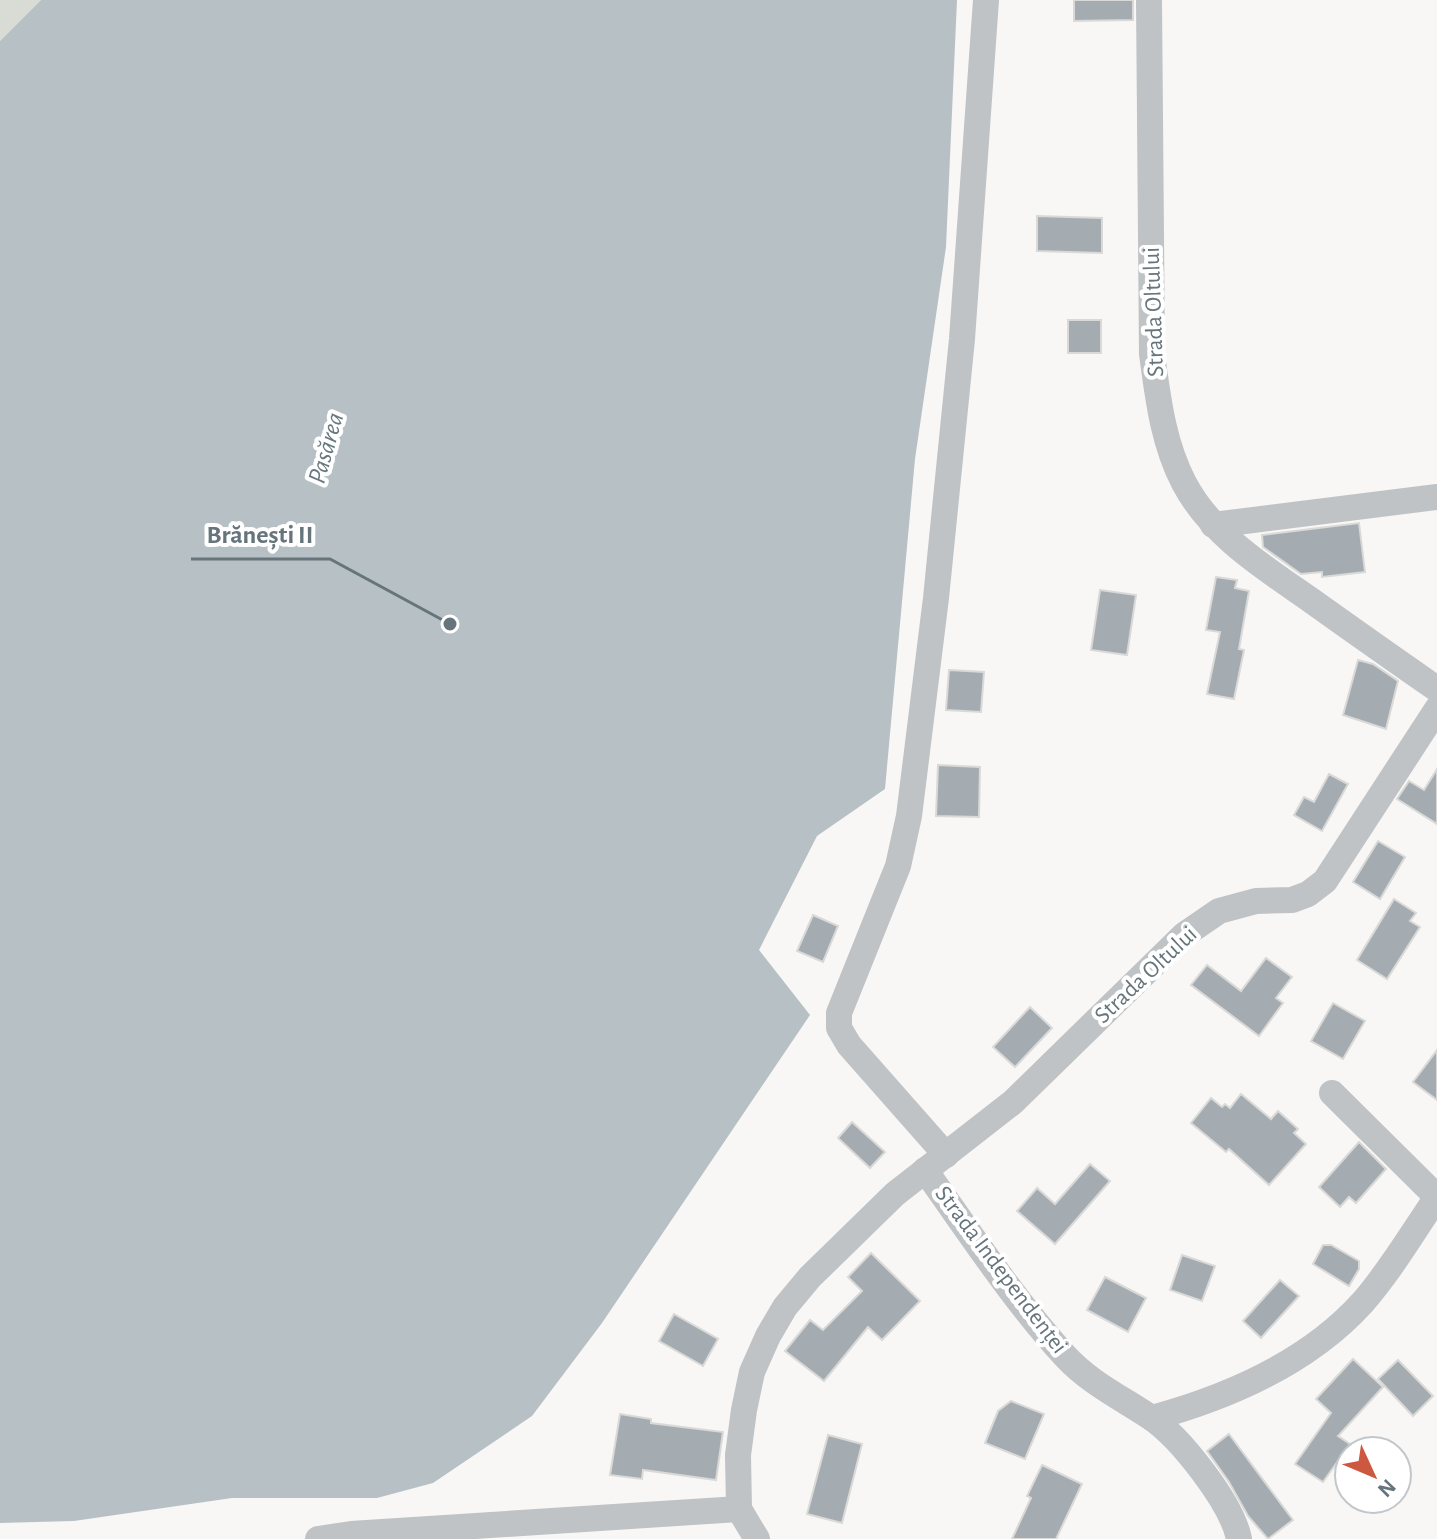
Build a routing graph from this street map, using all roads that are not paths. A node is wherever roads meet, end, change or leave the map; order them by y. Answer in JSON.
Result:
{"nodes":[{"id":1,"x":986,"y":0,"type":"edge"},
{"id":2,"x":1149,"y":0,"type":"edge"},
{"id":3,"x":1437,"y":497,"type":"edge"},
{"id":4,"x":1213,"y":525,"type":"junction"},
{"id":5,"x":1437,"y":689,"type":"edge"},
{"id":6,"x":1437,"y":709,"type":"edge"},
{"id":7,"x":1332,"y":1093,"type":"dead end"},
{"id":8,"x":936,"y":1162,"type":"junction"},
{"id":9,"x":1437,"y":1197,"type":"edge"},
{"id":10,"x":1152,"y":1418,"type":"junction"},
{"id":11,"x":739,"y":1509,"type":"junction"},
{"id":12,"x":351,"y":1536,"type":"edge"},
{"id":13,"x":318,"y":1539,"type":"edge"},
{"id":14,"x":757,"y":1539,"type":"edge"},
{"id":15,"x":1239,"y":1539,"type":"edge"}],
"edges":[{"from":1,"to":8,"type":"street"},
{"from":2,"to":4,"type":"street","name":"Strada Oltului"},
{"from":3,"to":4,"type":"street"},
{"from":4,"to":5,"type":"street","name":"Strada Oltului"},
{"from":6,"to":8,"type":"street","name":"Strada Oltului"},
{"from":7,"to":9,"type":"street"},
{"from":8,"to":10,"type":"street","name":"Strada Independenței"},
{"from":8,"to":11,"type":"street","name":"Strada Oltului"},
{"from":9,"to":10,"type":"street"},
{"from":10,"to":15,"type":"street","name":"Strada Independenței"},
{"from":11,"to":12,"type":"street"},
{"from":11,"to":14,"type":"street"},
{"from":12,"to":13,"type":"street"}]}
